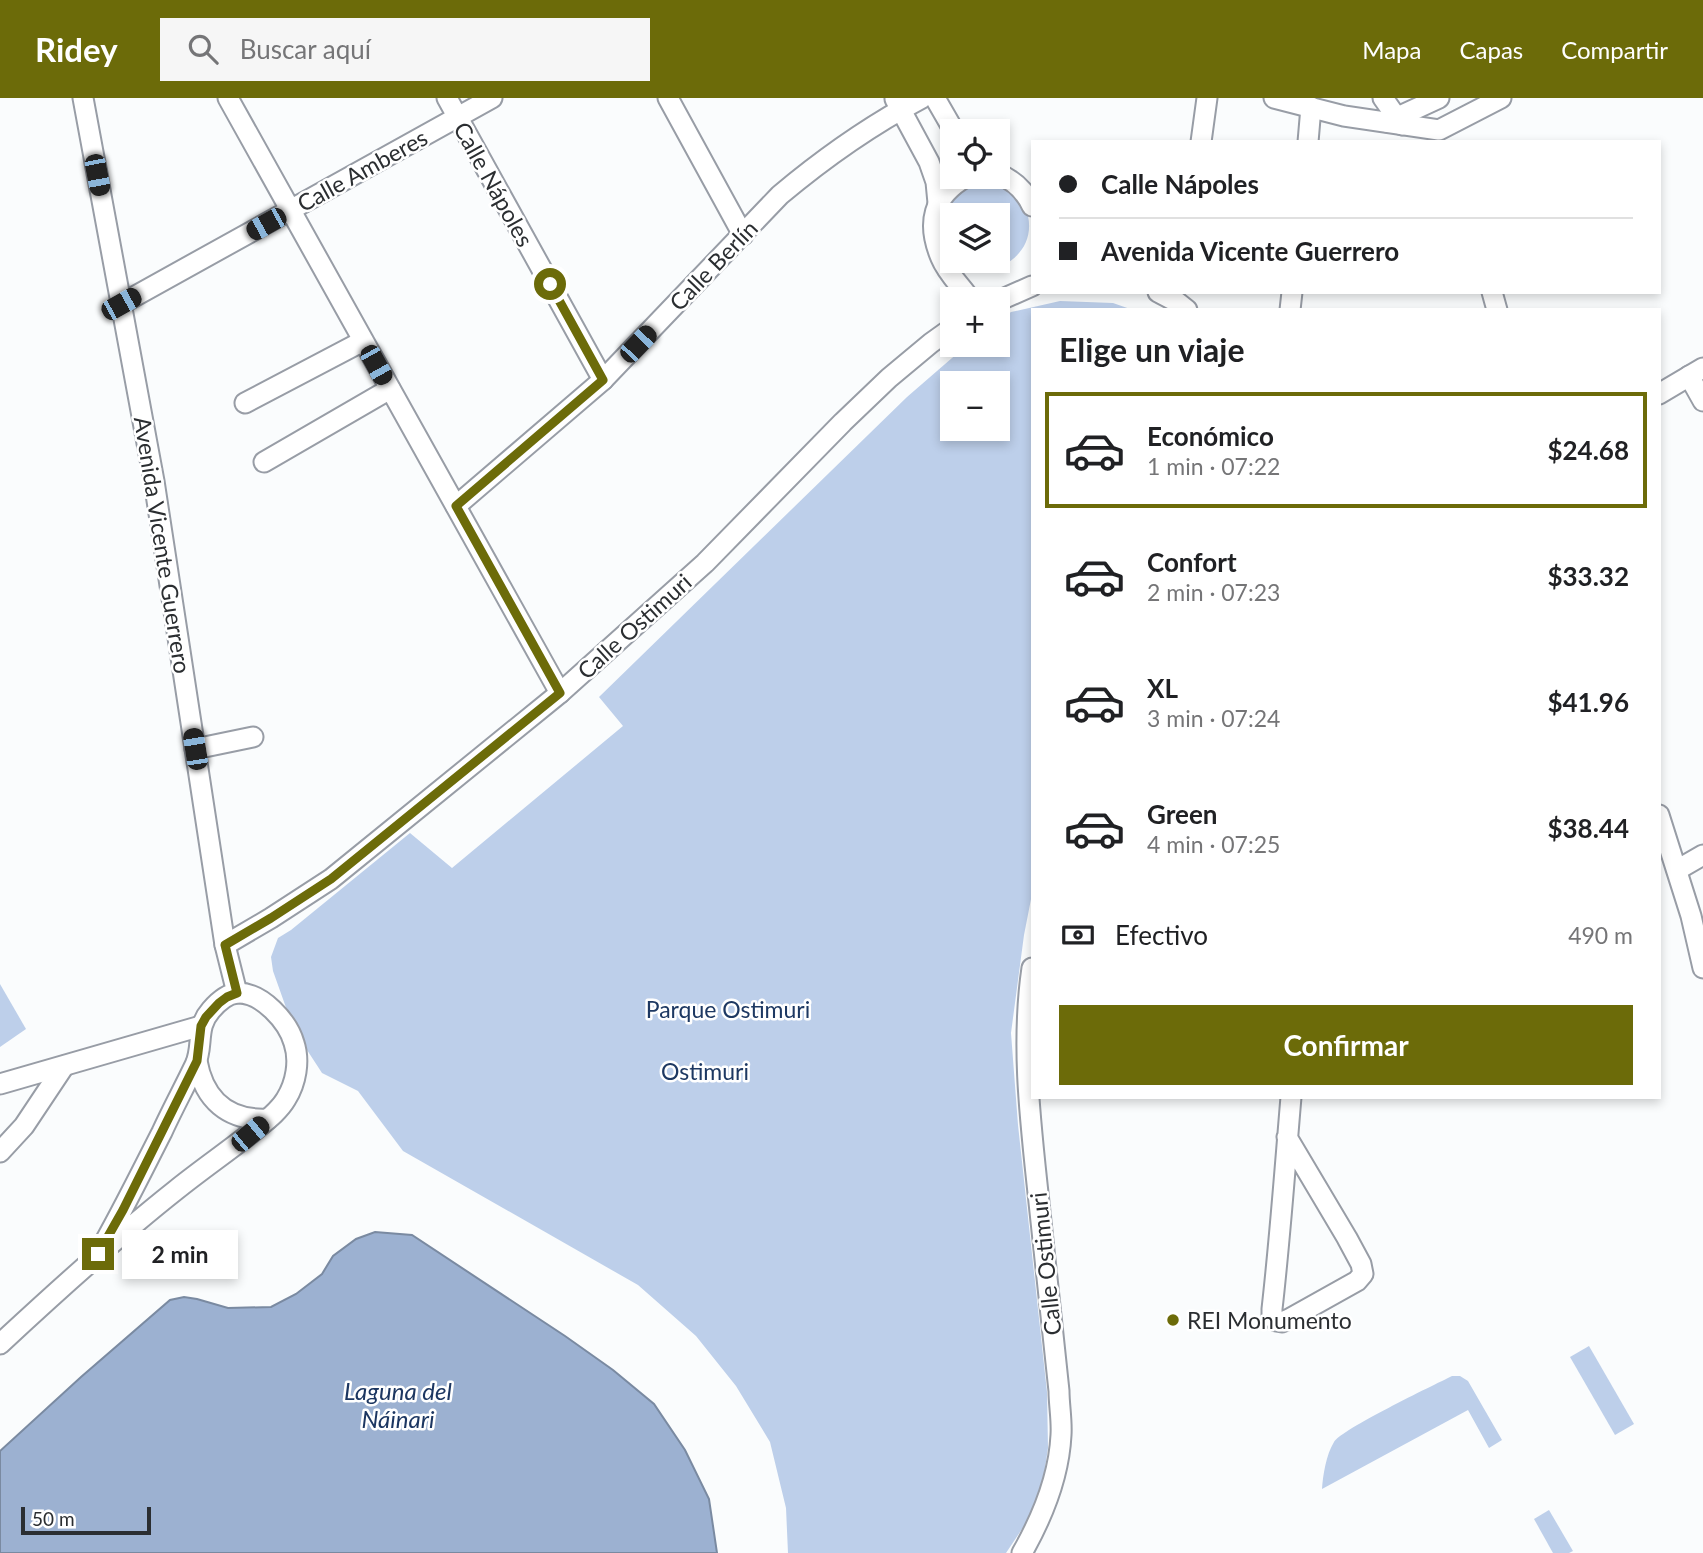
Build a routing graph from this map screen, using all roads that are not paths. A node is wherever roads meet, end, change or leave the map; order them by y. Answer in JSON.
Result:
{"nodes":[{"id":1,"x":83,"y":98,"type":"edge"},
{"id":2,"x":228,"y":98,"type":"edge"},
{"id":3,"x":447,"y":98,"type":"edge"},
{"id":4,"x":492,"y":98,"type":"edge"},
{"id":5,"x":668,"y":98,"type":"edge"},
{"id":6,"x":922,"y":98,"type":"edge"},
{"id":7,"x":935,"y":98,"type":"edge"},
{"id":8,"x":1207,"y":98,"type":"edge"},
{"id":9,"x":1274,"y":98,"type":"edge"},
{"id":10,"x":1383,"y":98,"type":"edge"},
{"id":11,"x":1501,"y":98,"type":"edge"},
{"id":12,"x":1432,"y":102,"type":"edge"},
{"id":13,"x":897,"y":104,"type":"edge"},
{"id":14,"x":1311,"y":107,"type":"junction"},
{"id":15,"x":457,"y":117,"type":"junction"},
{"id":16,"x":947,"y":119,"type":"edge"},
{"id":17,"x":1395,"y":122,"type":"junction"},
{"id":18,"x":1442,"y":136,"type":"edge"},
{"id":19,"x":1200,"y":140,"type":"edge"},
{"id":20,"x":1308,"y":140,"type":"edge"},
{"id":21,"x":1010,"y":180,"type":"edge"},
{"id":22,"x":950,"y":189,"type":"edge"},
{"id":23,"x":937,"y":203,"type":"junction"},
{"id":24,"x":1031,"y":204,"type":"edge"},
{"id":25,"x":290,"y":211,"type":"junction"},
{"id":26,"x":743,"y":235,"type":"junction"},
{"id":27,"x":1031,"y":286,"type":"edge"},
{"id":28,"x":961,"y":287,"type":"edge"},
{"id":29,"x":1163,"y":294,"type":"edge"},
{"id":30,"x":1010,"y":296,"type":"edge"},
{"id":31,"x":1181,"y":301,"type":"edge"},
{"id":32,"x":121,"y":304,"type":"junction"},
{"id":33,"x":940,"y":337,"type":"edge"},
{"id":34,"x":363,"y":341,"type":"junction"},
{"id":35,"x":1696,"y":372,"type":"edge"},
{"id":36,"x":603,"y":380,"type":"junction"},
{"id":37,"x":390,"y":390,"type":"junction"},
{"id":38,"x":1661,"y":393,"type":"edge"},
{"id":39,"x":1703,"y":401,"type":"edge"},
{"id":40,"x":245,"y":403,"type":"dead end"},
{"id":41,"x":264,"y":462,"type":"dead end"},
{"id":42,"x":456,"y":506,"type":"junction"},
{"id":43,"x":560,"y":693,"type":"junction"},
{"id":44,"x":253,"y":737,"type":"dead end"},
{"id":45,"x":195,"y":749,"type":"junction"},
{"id":46,"x":1661,"y":822,"type":"edge"},
{"id":47,"x":1703,"y":855,"type":"edge"},
{"id":48,"x":1677,"y":870,"type":"junction"},
{"id":49,"x":225,"y":945,"type":"junction"},
{"id":50,"x":1703,"y":968,"type":"edge"},
{"id":51,"x":1031,"y":991,"type":"edge"},
{"id":52,"x":237,"y":993,"type":"junction"},
{"id":53,"x":201,"y":1026,"type":"junction"},
{"id":54,"x":197,"y":1061,"type":"junction"},
{"id":55,"x":64,"y":1066,"type":"junction"},
{"id":56,"x":0,"y":1084,"type":"edge"},
{"id":57,"x":1291,"y":1099,"type":"edge"},
{"id":58,"x":268,"y":1119,"type":"junction"},
{"id":59,"x":1287,"y":1138,"type":"junction"},
{"id":60,"x":0,"y":1152,"type":"edge"},
{"id":61,"x":98,"y":1254,"type":"junction"},
{"id":62,"x":0,"y":1344,"type":"edge"},
{"id":63,"x":1022,"y":1553,"type":"edge"}],
"edges":[{"from":1,"to":32,"type":"street","name":"Avenida Vicente Guerrero"},
{"from":2,"to":25,"type":"street"},
{"from":3,"to":15,"type":"street","name":"Calle Nápoles"},
{"from":4,"to":15,"type":"street","name":"Calle Amberes"},
{"from":5,"to":26,"type":"street"},
{"from":6,"to":13,"type":"street","name":"Calle Berlín"},
{"from":7,"to":16,"type":"street"},
{"from":8,"to":19,"type":"street"},
{"from":9,"to":14,"type":"street"},
{"from":10,"to":17,"type":"street"},
{"from":11,"to":18,"type":"street"},
{"from":12,"to":17,"type":"street"},
{"from":12,"to":18,"type":"street"},
{"from":13,"to":23,"type":"street"},
{"from":13,"to":26,"type":"street","name":"Calle Berlín"},
{"from":14,"to":17,"type":"street"},
{"from":14,"to":20,"type":"street"},
{"from":15,"to":25,"type":"street","name":"Calle Amberes"},
{"from":15,"to":36,"type":"street","name":"Calle Nápoles"},
{"from":17,"to":18,"type":"street"},
{"from":21,"to":24,"type":"street"},
{"from":22,"to":23,"type":"street"},
{"from":23,"to":28,"type":"street"},
{"from":25,"to":32,"type":"street","name":"Calle Amberes"},
{"from":25,"to":34,"type":"street"},
{"from":26,"to":36,"type":"street","name":"Calle Berlín"},
{"from":27,"to":30,"type":"street"},
{"from":29,"to":31,"type":"street"},
{"from":32,"to":45,"type":"street","name":"Avenida Vicente Guerrero"},
{"from":33,"to":43,"type":"street","name":"Calle Ostimuri"},
{"from":34,"to":37,"type":"street"},
{"from":34,"to":40,"type":"street"},
{"from":35,"to":38,"type":"street"},
{"from":35,"to":39,"type":"street"},
{"from":36,"to":42,"type":"street","name":"Calle Berlín"},
{"from":37,"to":41,"type":"street"},
{"from":37,"to":42,"type":"street"},
{"from":42,"to":43,"type":"street"},
{"from":43,"to":49,"type":"street","name":"Calle Ostimuri"},
{"from":44,"to":45,"type":"street"},
{"from":45,"to":49,"type":"street","name":"Avenida Vicente Guerrero"},
{"from":46,"to":48,"type":"street"},
{"from":47,"to":48,"type":"street"},
{"from":48,"to":50,"type":"street"},
{"from":49,"to":52,"type":"street","name":"Avenida Vicente Guerrero"},
{"from":51,"to":63,"type":"street","name":"Calle Ostimuri"},
{"from":52,"to":53,"type":"street"},
{"from":52,"to":58,"type":"street"},
{"from":53,"to":54,"type":"street"},
{"from":53,"to":55,"type":"street"},
{"from":54,"to":58,"type":"street"},
{"from":54,"to":61,"type":"street"},
{"from":55,"to":56,"type":"street"},
{"from":55,"to":60,"type":"street"},
{"from":57,"to":59,"type":"street"},
{"from":58,"to":61,"type":"street"},
{"from":59,"to":59,"type":"street"},
{"from":61,"to":62,"type":"street"}]}
